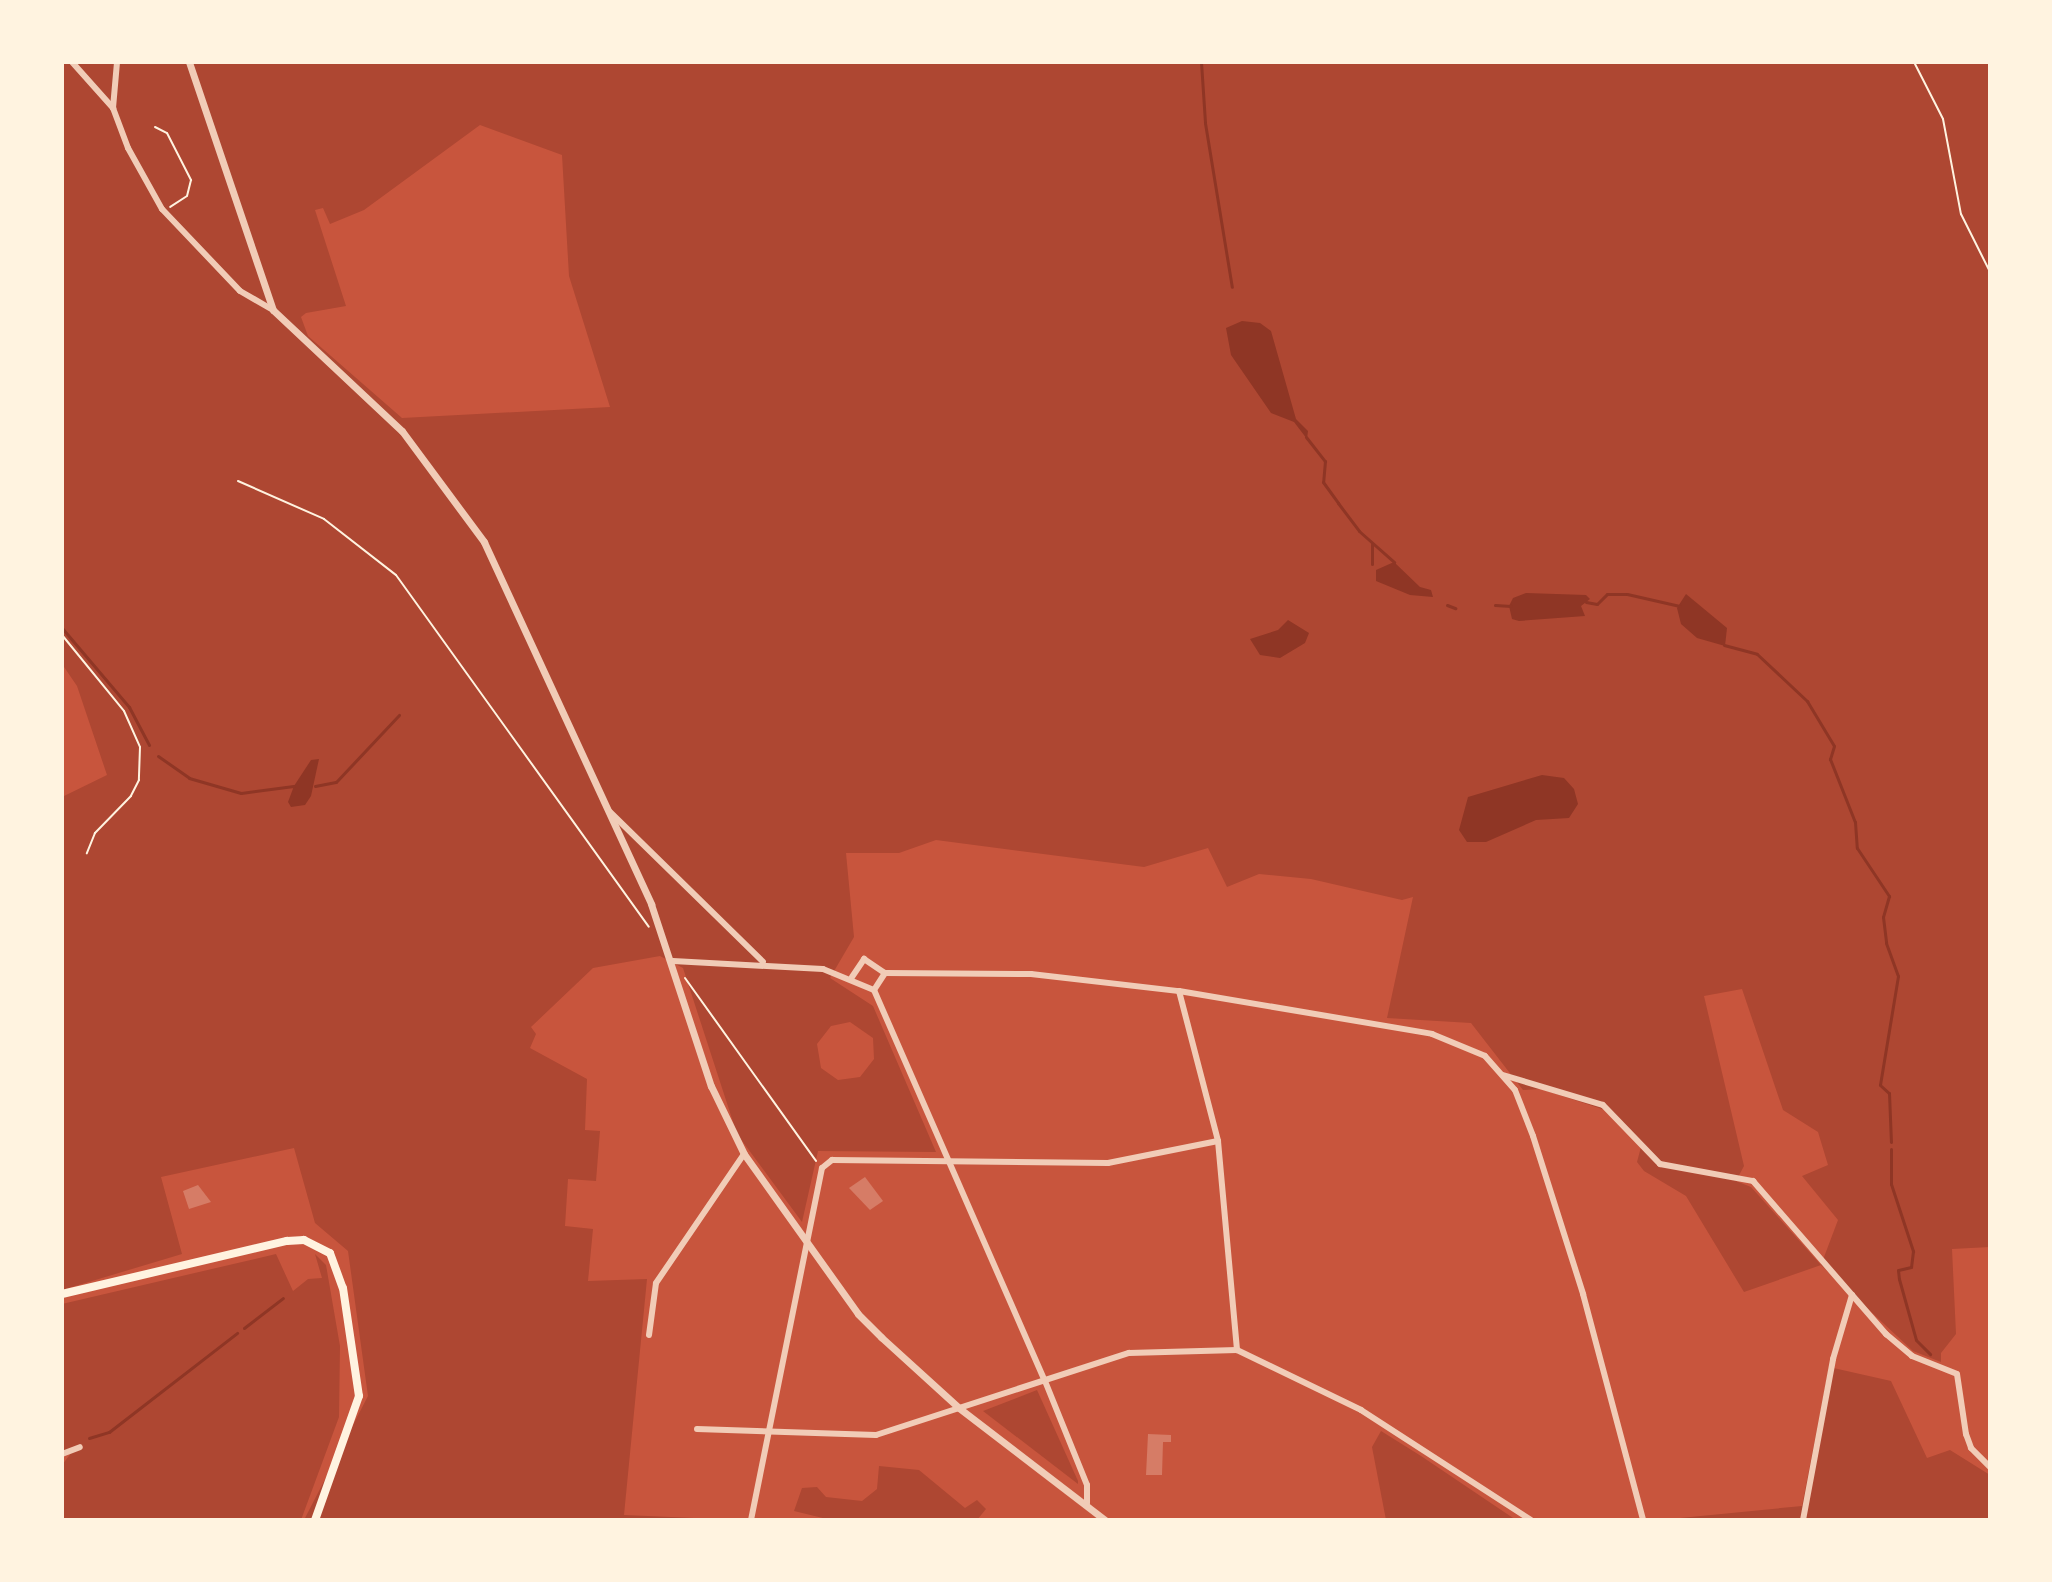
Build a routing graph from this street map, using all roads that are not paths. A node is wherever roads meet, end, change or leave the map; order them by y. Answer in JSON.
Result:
{"nodes":[{"id":1,"x":72,"y":62,"type":"edge"},
{"id":2,"x":117,"y":62,"type":"edge"},
{"id":3,"x":189,"y":62,"type":"edge"},
{"id":4,"x":113,"y":108,"type":"junction"},
{"id":5,"x":273,"y":310,"type":"junction"},
{"id":6,"x":610,"y":812,"type":"junction"},
{"id":7,"x":673,"y":961,"type":"junction"},
{"id":8,"x":763,"y":962,"type":"junction"},
{"id":9,"x":885,"y":973,"type":"junction"},
{"id":10,"x":852,"y":977,"type":"junction"},
{"id":11,"x":874,"y":990,"type":"junction"},
{"id":12,"x":1179,"y":991,"type":"junction"},
{"id":13,"x":1503,"y":1075,"type":"junction"},
{"id":14,"x":1218,"y":1141,"type":"junction"},
{"id":15,"x":744,"y":1154,"type":"junction"},
{"id":16,"x":949,"y":1162,"type":"junction"},
{"id":17,"x":807,"y":1244,"type":"junction"},
{"id":18,"x":62,"y":1294,"type":"edge"},
{"id":19,"x":1852,"y":1295,"type":"junction"},
{"id":20,"x":649,"y":1335,"type":"dead end"},
{"id":21,"x":1237,"y":1350,"type":"junction"},
{"id":22,"x":1045,"y":1381,"type":"junction"},
{"id":23,"x":959,"y":1408,"type":"junction"},
{"id":24,"x":697,"y":1429,"type":"dead end"},
{"id":25,"x":769,"y":1430,"type":"junction"},
{"id":26,"x":80,"y":1447,"type":"dead end"},
{"id":27,"x":62,"y":1454,"type":"edge"},
{"id":28,"x":1990,"y":1467,"type":"edge"},
{"id":29,"x":1087,"y":1503,"type":"junction"},
{"id":30,"x":752,"y":1519,"type":"edge"},
{"id":31,"x":315,"y":1520,"type":"edge"},
{"id":32,"x":1105,"y":1520,"type":"edge"},
{"id":33,"x":1531,"y":1520,"type":"edge"},
{"id":34,"x":1643,"y":1520,"type":"edge"},
{"id":35,"x":1803,"y":1520,"type":"edge"}],
"edges":[{"from":1,"to":4,"type":"street"},
{"from":2,"to":4,"type":"street"},
{"from":3,"to":5,"type":"street"},
{"from":4,"to":5,"type":"street"},
{"from":5,"to":6,"type":"street"},
{"from":6,"to":7,"type":"street"},
{"from":6,"to":8,"type":"street"},
{"from":7,"to":8,"type":"street"},
{"from":7,"to":15,"type":"street"},
{"from":8,"to":10,"type":"street"},
{"from":9,"to":10,"type":"street"},
{"from":9,"to":11,"type":"street"},
{"from":9,"to":12,"type":"street"},
{"from":10,"to":11,"type":"street"},
{"from":11,"to":16,"type":"street"},
{"from":12,"to":13,"type":"street"},
{"from":12,"to":14,"type":"street"},
{"from":13,"to":19,"type":"street"},
{"from":13,"to":34,"type":"street"},
{"from":14,"to":16,"type":"street"},
{"from":14,"to":21,"type":"street"},
{"from":15,"to":17,"type":"street"},
{"from":15,"to":20,"type":"street"},
{"from":16,"to":17,"type":"street"},
{"from":16,"to":22,"type":"street"},
{"from":17,"to":23,"type":"street"},
{"from":17,"to":25,"type":"street"},
{"from":18,"to":31,"type":"main road"},
{"from":19,"to":28,"type":"street"},
{"from":19,"to":35,"type":"street"},
{"from":21,"to":22,"type":"street"},
{"from":21,"to":33,"type":"street"},
{"from":22,"to":23,"type":"street"},
{"from":22,"to":29,"type":"street"},
{"from":23,"to":25,"type":"street"},
{"from":23,"to":29,"type":"street"},
{"from":24,"to":25,"type":"street"},
{"from":25,"to":30,"type":"street"},
{"from":26,"to":27,"type":"street"},
{"from":29,"to":32,"type":"street"}]}
